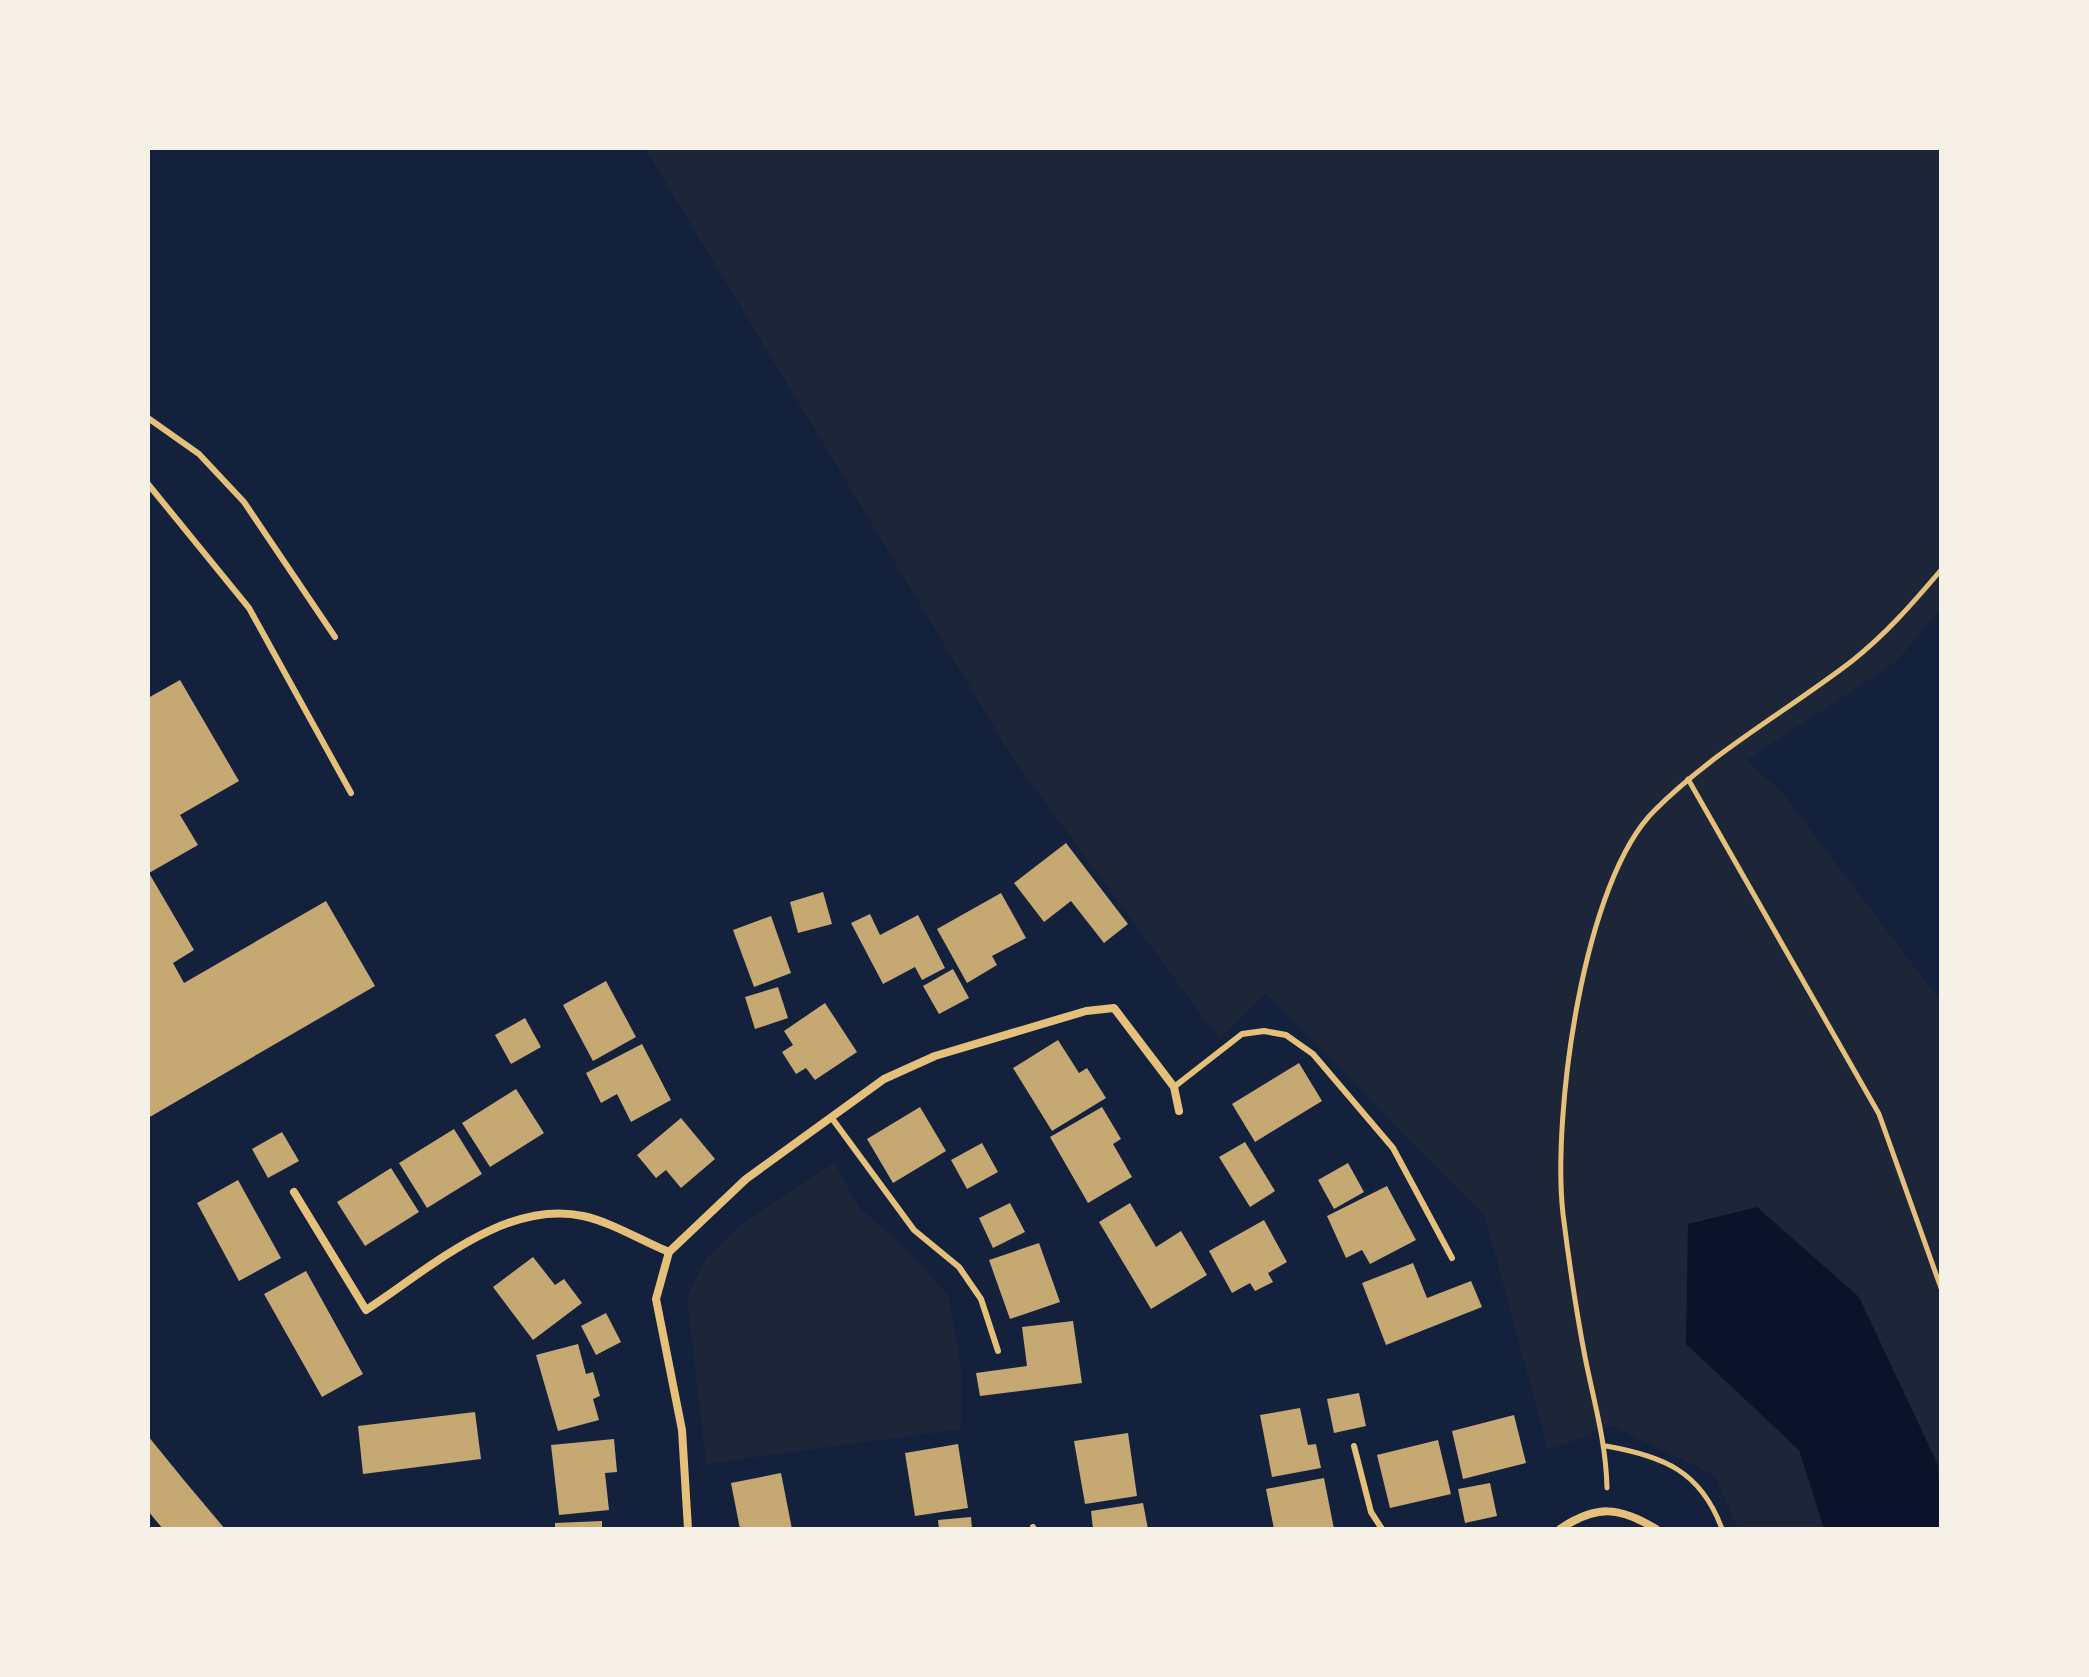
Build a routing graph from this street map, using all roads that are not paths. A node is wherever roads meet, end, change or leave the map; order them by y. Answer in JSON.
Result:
{"nodes":[{"id":1,"x":148,"y":418,"type":"edge"},
{"id":2,"x":148,"y":484,"type":"edge"},
{"id":3,"x":335,"y":637,"type":"dead end"},
{"id":4,"x":351,"y":793,"type":"dead end"},
{"id":5,"x":1174,"y":1087,"type":"junction"},
{"id":6,"x":1179,"y":1111,"type":"dead end"},
{"id":7,"x":831,"y":1117,"type":"junction"},
{"id":8,"x":294,"y":1192,"type":"dead end"},
{"id":9,"x":669,"y":1252,"type":"junction"},
{"id":10,"x":1452,"y":1258,"type":"dead end"},
{"id":11,"x":998,"y":1351,"type":"dead end"},
{"id":12,"x":1354,"y":1446,"type":"dead end"},
{"id":13,"x":688,"y":1529,"type":"edge"},
{"id":14,"x":1382,"y":1529,"type":"edge"},
{"id":15,"x":1560,"y":1529,"type":"edge"},
{"id":16,"x":1656,"y":1529,"type":"edge"}],
"edges":[{"from":1,"to":3,"type":"lane"},
{"from":2,"to":4,"type":"lane"},
{"from":5,"to":6,"type":"street"},
{"from":5,"to":7,"type":"street"},
{"from":5,"to":10,"type":"lane"},
{"from":7,"to":9,"type":"street"},
{"from":7,"to":11,"type":"lane"},
{"from":8,"to":9,"type":"street"},
{"from":9,"to":13,"type":"street"},
{"from":12,"to":14,"type":"lane"},
{"from":15,"to":16,"type":"street"}]}
